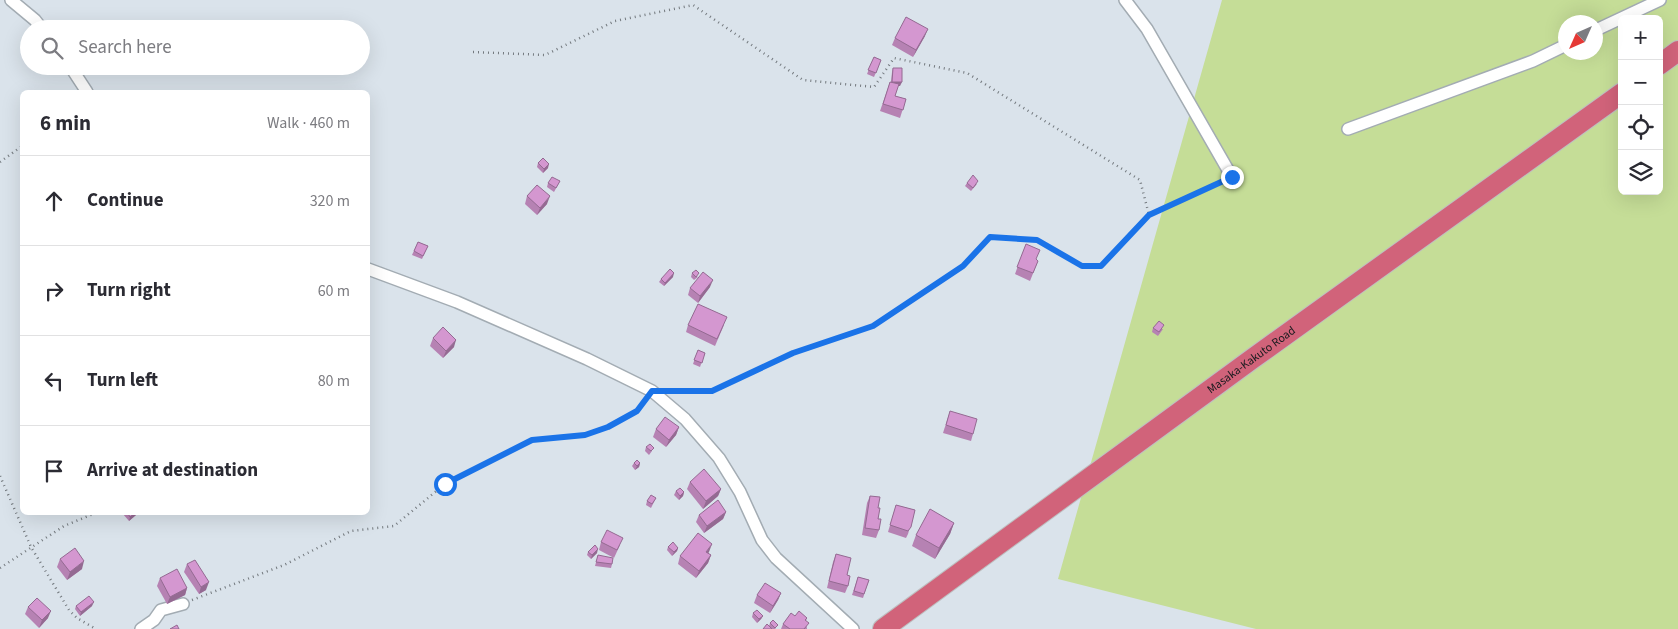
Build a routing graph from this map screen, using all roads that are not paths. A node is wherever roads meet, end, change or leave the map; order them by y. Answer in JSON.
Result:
{"nodes":[{"id":1,"x":11,"y":0,"type":"edge"},
{"id":2,"x":1125,"y":0,"type":"edge"},
{"id":3,"x":1660,"y":0,"type":"edge"},
{"id":4,"x":35,"y":20,"type":"edge"},
{"id":5,"x":1603,"y":27,"type":"edge"},
{"id":6,"x":1558,"y":49,"type":"edge"},
{"id":7,"x":1678,"y":51,"type":"edge"},
{"id":8,"x":1663,"y":62,"type":"edge"},
{"id":9,"x":76,"y":75,"type":"edge"},
{"id":10,"x":86,"y":90,"type":"edge"},
{"id":11,"x":1618,"y":96,"type":"edge"},
{"id":12,"x":1348,"y":129,"type":"dead end"},
{"id":13,"x":1232,"y":177,"type":"road end"},
{"id":14,"x":370,"y":270,"type":"edge"},
{"id":15,"x":183,"y":604,"type":"road end"},
{"id":16,"x":141,"y":629,"type":"edge"},
{"id":17,"x":853,"y":629,"type":"edge"},
{"id":18,"x":883,"y":629,"type":"edge"}],
"edges":[{"from":1,"to":4,"type":"street"},
{"from":2,"to":13,"type":"street"},
{"from":3,"to":5,"type":"street"},
{"from":6,"to":12,"type":"street"},
{"from":7,"to":8,"type":"highway"},
{"from":9,"to":10,"type":"street"},
{"from":11,"to":18,"type":"highway","name":"Masaka-Kakuto Road"},
{"from":14,"to":17,"type":"street"},
{"from":15,"to":16,"type":"street"}]}
